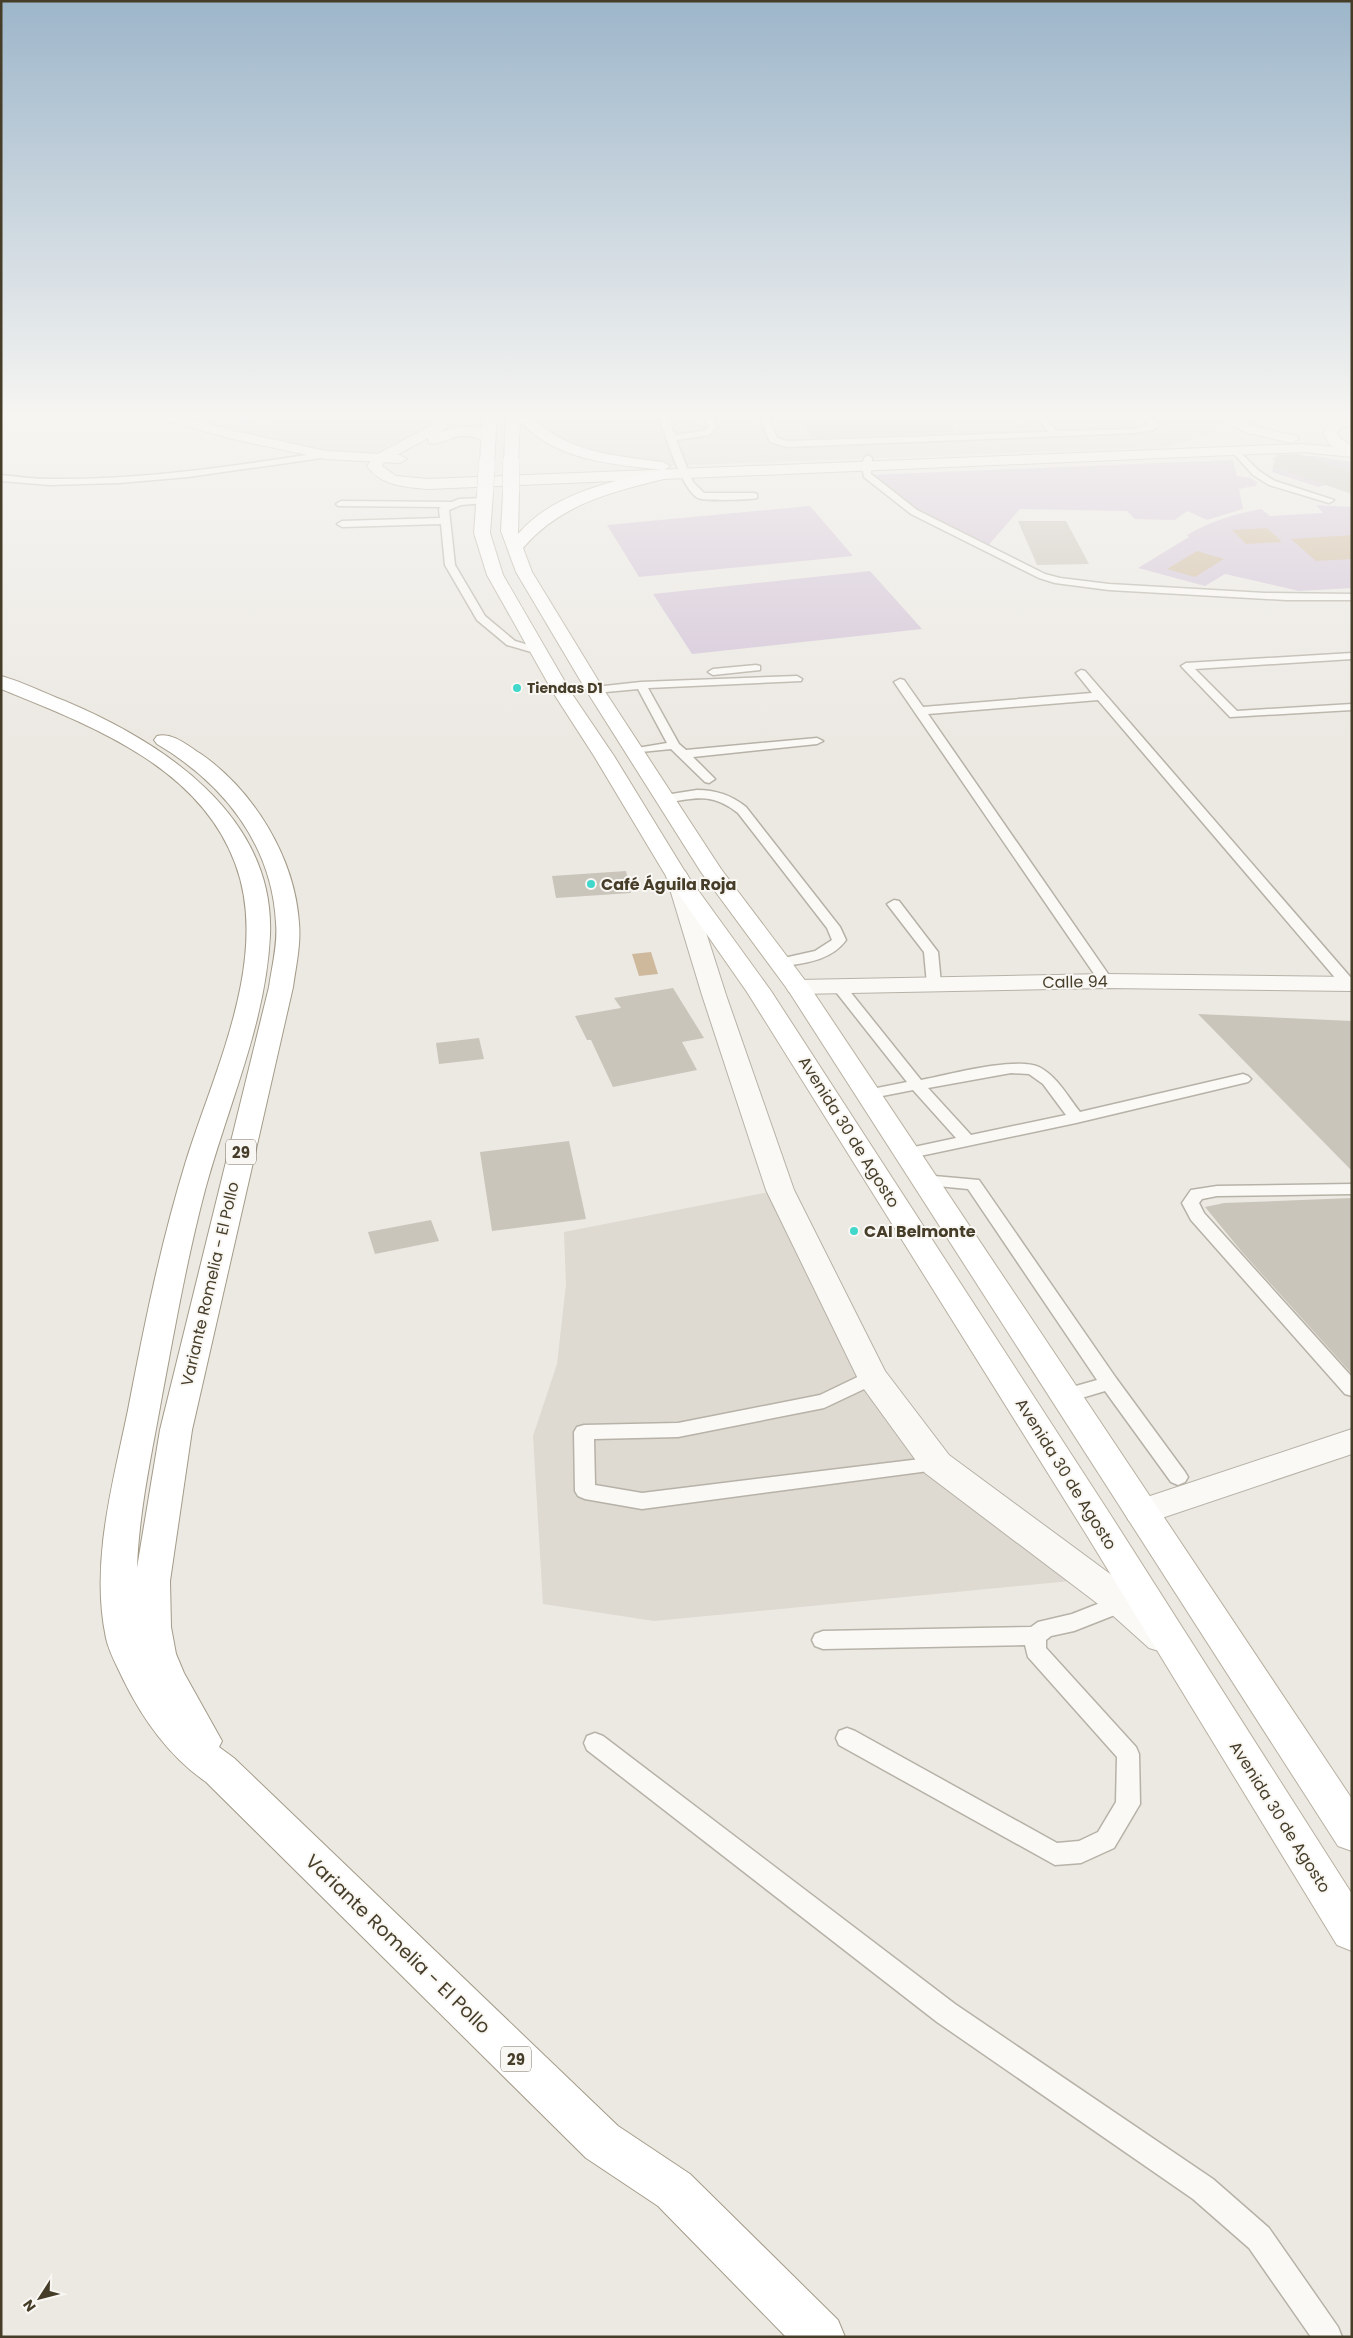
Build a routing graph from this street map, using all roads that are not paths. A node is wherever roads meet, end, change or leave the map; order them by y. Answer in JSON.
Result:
{"nodes":[{"id":1,"x":372,"y":523,"type":"edge"},
{"id":2,"x":444,"y":523,"type":"edge"},
{"id":3,"x":483,"y":523,"type":"edge"},
{"id":4,"x":510,"y":523,"type":"edge"},
{"id":5,"x":540,"y":523,"type":"edge"},
{"id":6,"x":936,"y":523,"type":"edge"},
{"id":7,"x":342,"y":524,"type":"dead end"},
{"id":8,"x":515,"y":548,"type":"junction"},
{"id":9,"x":1352,"y":597,"type":"edge"},
{"id":10,"x":538,"y":651,"type":"junction"},
{"id":11,"x":1352,"y":656,"type":"edge"},
{"id":12,"x":1,"y":668,"type":"edge"},
{"id":13,"x":756,"y":668,"type":"dead end"},
{"id":14,"x":1081,"y":673,"type":"dead end"},
{"id":15,"x":797,"y":679,"type":"dead end"},
{"id":16,"x":1,"y":682,"type":"edge"},
{"id":17,"x":900,"y":682,"type":"dead end"},
{"id":18,"x":674,"y":684,"type":"junction"},
{"id":19,"x":641,"y":685,"type":"junction"},
{"id":20,"x":595,"y":690,"type":"junction"},
{"id":21,"x":1100,"y":696,"type":"junction"},
{"id":22,"x":1352,"y":707,"type":"edge"},
{"id":23,"x":920,"y":711,"type":"junction"},
{"id":24,"x":817,"y":741,"type":"dead end"},
{"id":25,"x":674,"y":745,"type":"junction"},
{"id":26,"x":634,"y":751,"type":"junction"},
{"id":27,"x":685,"y":754,"type":"junction"},
{"id":28,"x":709,"y":778,"type":"dead end"},
{"id":29,"x":665,"y":799,"type":"junction"},
{"id":30,"x":677,"y":876,"type":"junction"},
{"id":31,"x":894,"y":904,"type":"dead end"},
{"id":32,"x":788,"y":975,"type":"junction"},
{"id":33,"x":1106,"y":981,"type":"junction"},
{"id":34,"x":934,"y":984,"type":"junction"},
{"id":35,"x":1350,"y":984,"type":"edge"},
{"id":36,"x":838,"y":987,"type":"junction"},
{"id":37,"x":1243,"y":1079,"type":"dead end"},
{"id":38,"x":916,"y":1084,"type":"junction"},
{"id":39,"x":867,"y":1094,"type":"junction"},
{"id":40,"x":1076,"y":1118,"type":"junction"},
{"id":41,"x":966,"y":1140,"type":"junction"},
{"id":42,"x":906,"y":1154,"type":"junction"},
{"id":43,"x":923,"y":1180,"type":"junction"},
{"id":44,"x":1352,"y":1189,"type":"edge"},
{"id":45,"x":872,"y":1378,"type":"junction"},
{"id":46,"x":1109,"y":1383,"type":"junction"},
{"id":47,"x":1352,"y":1390,"type":"edge"},
{"id":48,"x":1065,"y":1396,"type":"junction"},
{"id":49,"x":1352,"y":1442,"type":"edge"},
{"id":50,"x":937,"y":1464,"type":"junction"},
{"id":51,"x":1178,"y":1477,"type":"dead end"},
{"id":52,"x":1141,"y":1512,"type":"junction"},
{"id":53,"x":1123,"y":1603,"type":"junction"},
{"id":54,"x":1035,"y":1636,"type":"junction"},
{"id":55,"x":823,"y":1640,"type":"dead end"},
{"id":56,"x":1174,"y":1648,"type":"junction"},
{"id":57,"x":848,"y":1738,"type":"dead end"},
{"id":58,"x":595,"y":1743,"type":"dead end"},
{"id":59,"x":220,"y":1770,"type":"junction"},
{"id":60,"x":1352,"y":1833,"type":"edge"},
{"id":61,"x":1352,"y":1930,"type":"edge"},
{"id":62,"x":821,"y":2337,"type":"edge"},
{"id":63,"x":1328,"y":2337,"type":"edge"}],
"edges":[{"from":1,"to":7,"type":"lane"},
{"from":2,"to":10,"type":"lane"},
{"from":3,"to":10,"type":"main road","name":"Avenida 30 de Agosto"},
{"from":4,"to":8,"type":"main road","bridge":true},
{"from":5,"to":8,"type":"main road"},
{"from":6,"to":9,"type":"lane"},
{"from":8,"to":20,"type":"main road"},
{"from":10,"to":30,"type":"main road","name":"Avenida 30 de Agosto"},
{"from":11,"to":22,"type":"lane"},
{"from":12,"to":59,"type":"main road","name":"Variante Romelia - El Pollo","number":"29"},
{"from":13,"to":18,"type":"lane"},
{"from":14,"to":21,"type":"lane"},
{"from":15,"to":18,"type":"lane"},
{"from":16,"to":59,"type":"main road","name":"Variante Romelia - El Pollo","number":"29"},
{"from":17,"to":23,"type":"lane"},
{"from":18,"to":19,"type":"lane"},
{"from":19,"to":20,"type":"lane"},
{"from":19,"to":25,"type":"lane"},
{"from":20,"to":26,"type":"main road"},
{"from":21,"to":23,"type":"lane"},
{"from":21,"to":35,"type":"lane"},
{"from":23,"to":33,"type":"lane"},
{"from":24,"to":27,"type":"lane"},
{"from":25,"to":26,"type":"lane"},
{"from":25,"to":27,"type":"lane"},
{"from":26,"to":29,"type":"main road"},
{"from":27,"to":28,"type":"lane"},
{"from":29,"to":32,"type":"main road"},
{"from":29,"to":32,"type":"lane"},
{"from":30,"to":45,"type":"street"},
{"from":30,"to":56,"type":"main road","name":"Avenida 30 de Agosto"},
{"from":31,"to":34,"type":"lane"},
{"from":32,"to":36,"type":"street","name":"Calle 94"},
{"from":32,"to":39,"type":"main road"},
{"from":33,"to":34,"type":"street","name":"Calle 94"},
{"from":33,"to":35,"type":"street","name":"Calle 94"},
{"from":34,"to":36,"type":"street","name":"Calle 94"},
{"from":36,"to":38,"type":"lane"},
{"from":37,"to":40,"type":"lane"},
{"from":38,"to":39,"type":"lane"},
{"from":38,"to":40,"type":"lane"},
{"from":38,"to":41,"type":"lane"},
{"from":39,"to":42,"type":"main road"},
{"from":40,"to":41,"type":"lane"},
{"from":41,"to":42,"type":"lane"},
{"from":42,"to":43,"type":"main road"},
{"from":43,"to":46,"type":"lane"},
{"from":43,"to":48,"type":"main road"},
{"from":44,"to":47,"type":"lane"},
{"from":45,"to":50,"type":"street"},
{"from":45,"to":50,"type":"lane"},
{"from":46,"to":48,"type":"lane"},
{"from":46,"to":51,"type":"lane"},
{"from":48,"to":52,"type":"main road"},
{"from":49,"to":52,"type":"street"},
{"from":50,"to":53,"type":"street"},
{"from":52,"to":60,"type":"main road"},
{"from":53,"to":54,"type":"lane"},
{"from":53,"to":56,"type":"street"},
{"from":54,"to":55,"type":"lane"},
{"from":54,"to":57,"type":"lane"},
{"from":56,"to":61,"type":"main road","name":"Avenida 30 de Agosto"},
{"from":58,"to":63,"type":"lane"},
{"from":59,"to":62,"type":"main road","name":"Variante Romelia - El Pollo","number":"29"}]}
